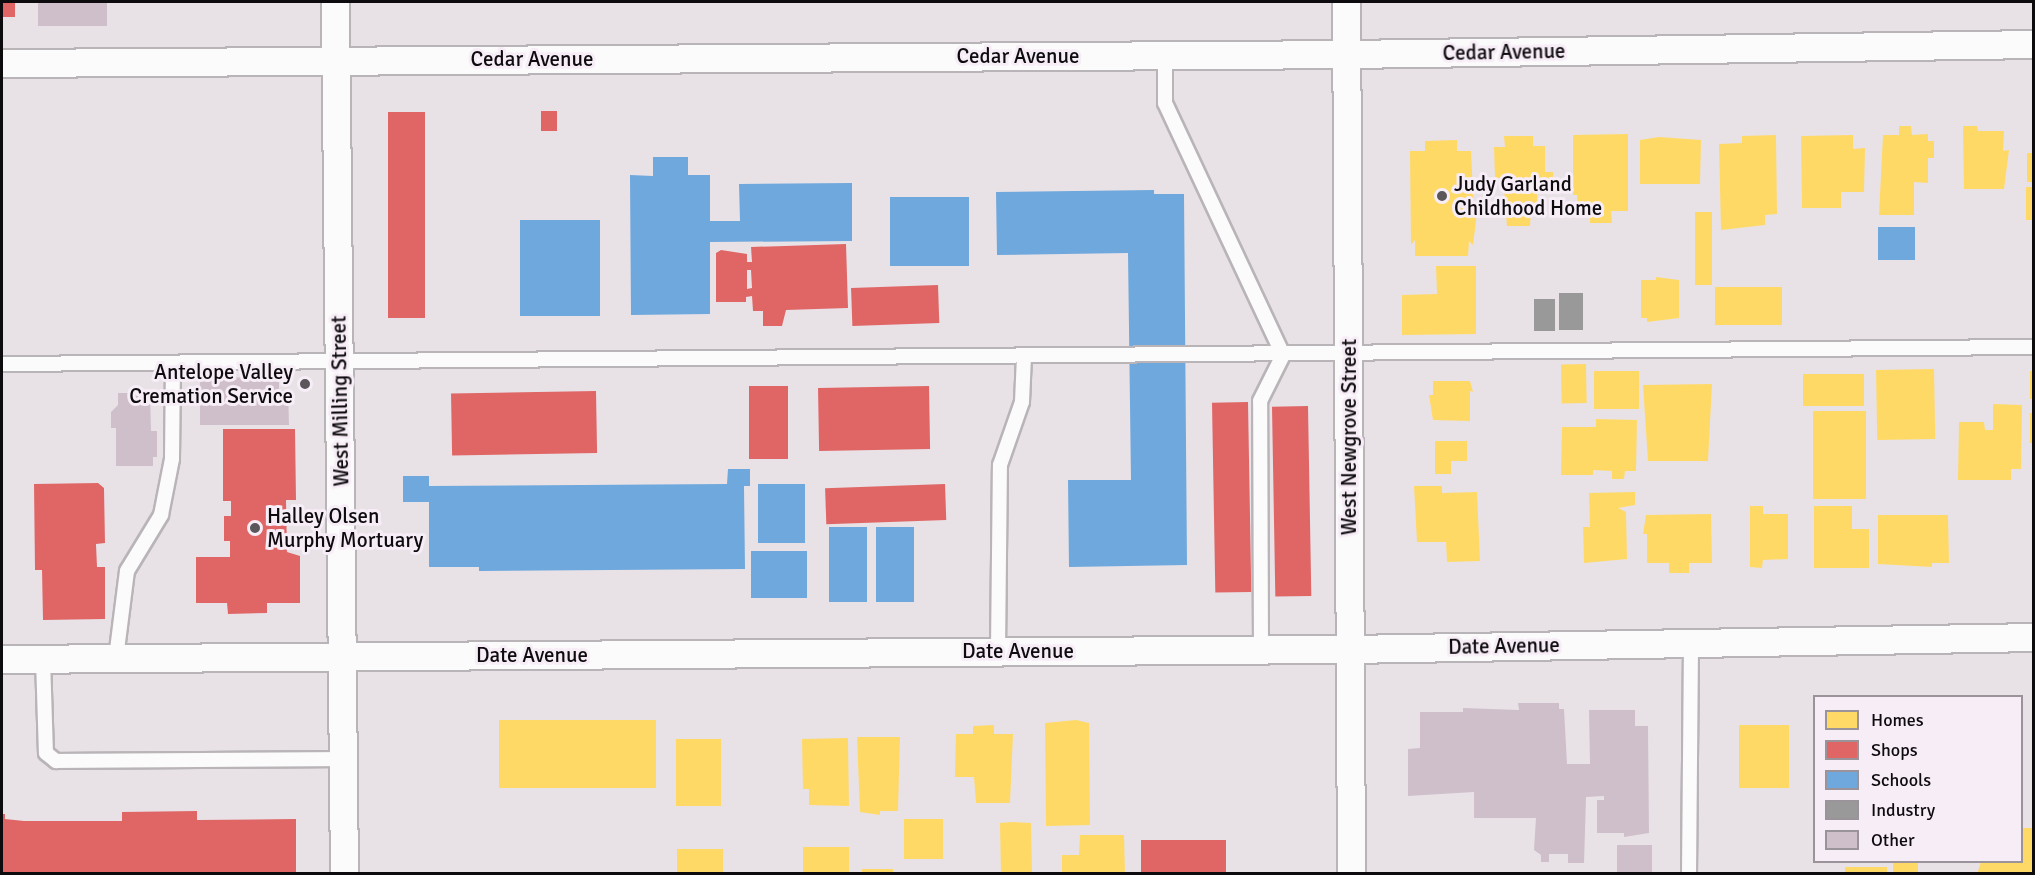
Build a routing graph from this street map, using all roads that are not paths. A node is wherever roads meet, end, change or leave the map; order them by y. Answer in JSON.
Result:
{"nodes":[{"id":1,"x":335,"y":2,"type":"edge"},
{"id":2,"x":1346,"y":2,"type":"edge"},
{"id":3,"x":2034,"y":44,"type":"edge"},
{"id":4,"x":1347,"y":54,"type":"junction"},
{"id":5,"x":1165,"y":55,"type":"junction"},
{"id":6,"x":336,"y":60,"type":"junction"},
{"id":7,"x":2,"y":63,"type":"edge"},
{"id":8,"x":2034,"y":347,"type":"edge"},
{"id":9,"x":1350,"y":354,"type":"junction"},
{"id":10,"x":1283,"y":355,"type":"junction"},
{"id":11,"x":1024,"y":357,"type":"junction"},
{"id":12,"x":339,"y":361,"type":"junction"},
{"id":13,"x":2,"y":364,"type":"edge"},
{"id":14,"x":173,"y":364,"type":"junction"},
{"id":15,"x":2034,"y":637,"type":"edge"},
{"id":16,"x":1690,"y":643,"type":"junction"},
{"id":17,"x":1261,"y":649,"type":"junction"},
{"id":18,"x":1348,"y":649,"type":"junction"},
{"id":19,"x":998,"y":651,"type":"junction"},
{"id":20,"x":343,"y":656,"type":"junction"},
{"id":21,"x":116,"y":658,"type":"junction"},
{"id":22,"x":2,"y":659,"type":"edge"},
{"id":23,"x":43,"y":659,"type":"junction"},
{"id":24,"x":343,"y":759,"type":"junction"},
{"id":25,"x":344,"y":873,"type":"edge"},
{"id":26,"x":1351,"y":873,"type":"edge"},
{"id":27,"x":1689,"y":873,"type":"edge"}],
"edges":[{"from":1,"to":6,"type":"street","name":"West Milling Street"},
{"from":2,"to":4,"type":"street","name":"West Newgrove Street"},
{"from":3,"to":4,"type":"street","name":"Cedar Avenue"},
{"from":4,"to":5,"type":"street","name":"Cedar Avenue"},
{"from":4,"to":9,"type":"street","name":"West Newgrove Street"},
{"from":5,"to":6,"type":"street","name":"Cedar Avenue"},
{"from":5,"to":10,"type":"lane"},
{"from":6,"to":7,"type":"street","name":"Cedar Avenue"},
{"from":6,"to":12,"type":"street","name":"West Milling Street"},
{"from":8,"to":9,"type":"lane"},
{"from":9,"to":10,"type":"lane"},
{"from":9,"to":18,"type":"street","name":"West Newgrove Street"},
{"from":10,"to":11,"type":"lane"},
{"from":10,"to":17,"type":"lane"},
{"from":11,"to":12,"type":"lane"},
{"from":11,"to":19,"type":"lane"},
{"from":12,"to":14,"type":"lane"},
{"from":12,"to":20,"type":"street","name":"West Milling Street"},
{"from":13,"to":14,"type":"lane"},
{"from":14,"to":21,"type":"lane"},
{"from":15,"to":16,"type":"street","name":"Date Avenue"},
{"from":16,"to":18,"type":"street","name":"Date Avenue"},
{"from":16,"to":27,"type":"lane"},
{"from":17,"to":18,"type":"street","name":"Date Avenue"},
{"from":17,"to":19,"type":"street","name":"Date Avenue"},
{"from":18,"to":26,"type":"street","name":"West Newgrove Street"},
{"from":19,"to":20,"type":"street","name":"Date Avenue"},
{"from":20,"to":21,"type":"street","name":"Date Avenue"},
{"from":20,"to":24,"type":"street","name":"West Milling Street"},
{"from":21,"to":23,"type":"street","name":"Date Avenue"},
{"from":22,"to":23,"type":"street","name":"Date Avenue"},
{"from":23,"to":24,"type":"lane"},
{"from":24,"to":25,"type":"street","name":"West Milling Street"}]}
